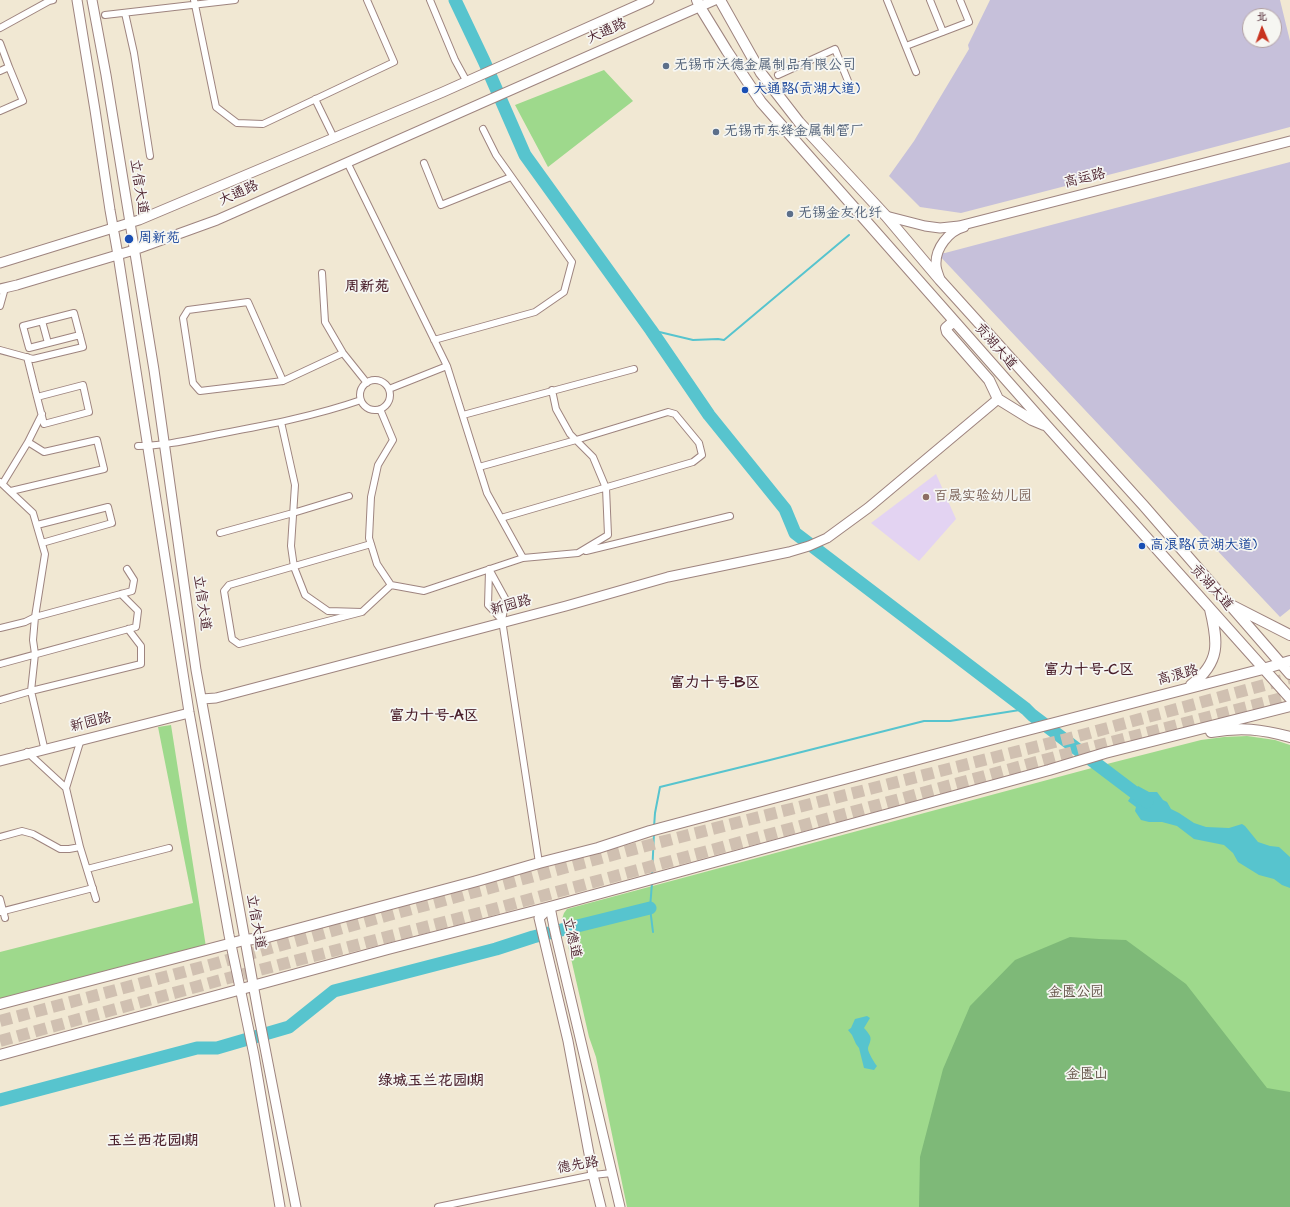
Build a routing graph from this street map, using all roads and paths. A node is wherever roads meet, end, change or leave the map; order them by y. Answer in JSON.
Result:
{"nodes":[{"id":1,"x":53,"y":0,"type":"edge"},
{"id":2,"x":76,"y":0,"type":"edge"},
{"id":3,"x":92,"y":0,"type":"edge"},
{"id":4,"x":235,"y":0,"type":"edge"},
{"id":5,"x":367,"y":0,"type":"edge"},
{"id":6,"x":430,"y":0,"type":"edge"},
{"id":7,"x":649,"y":0,"type":"edge"},
{"id":8,"x":715,"y":0,"type":"edge"},
{"id":9,"x":720,"y":0,"type":"edge"},
{"id":10,"x":887,"y":0,"type":"edge"},
{"id":11,"x":930,"y":0,"type":"edge"},
{"id":12,"x":960,"y":0,"type":"edge"},
{"id":13,"x":195,"y":2,"type":"edge"},
{"id":14,"x":699,"y":3,"type":"edge"},
{"id":15,"x":125,"y":13,"type":"junction"},
{"id":16,"x":105,"y":15,"type":"dead end"},
{"id":17,"x":0,"y":28,"type":"edge"},
{"id":18,"x":942,"y":32,"type":"junction"},
{"id":19,"x":0,"y":43,"type":"edge"},
{"id":20,"x":906,"y":46,"type":"junction"},
{"id":21,"x":8,"y":67,"type":"junction"},
{"id":22,"x":0,"y":71,"type":"edge"},
{"id":23,"x":916,"y":72,"type":"dead end"},
{"id":24,"x":778,"y":75,"type":"dead end"},
{"id":25,"x":470,"y":81,"type":"junction"},
{"id":26,"x":850,"y":86,"type":"dead end"},
{"id":27,"x":315,"y":99,"type":"junction"},
{"id":28,"x":0,"y":111,"type":"edge"},
{"id":29,"x":483,"y":129,"type":"dead end"},
{"id":30,"x":334,"y":138,"type":"junction"},
{"id":31,"x":1290,"y":143,"type":"edge"},
{"id":32,"x":150,"y":156,"type":"dead end"},
{"id":33,"x":346,"y":162,"type":"junction"},
{"id":34,"x":424,"y":163,"type":"dead end"},
{"id":35,"x":511,"y":176,"type":"junction"},
{"id":36,"x":886,"y":216,"type":"junction"},
{"id":37,"x":130,"y":223,"type":"junction"},
{"id":38,"x":113,"y":228,"type":"junction"},
{"id":39,"x":134,"y":250,"type":"junction"},
{"id":40,"x":118,"y":255,"type":"junction"},
{"id":41,"x":0,"y":263,"type":"edge"},
{"id":42,"x":322,"y":273,"type":"dead end"},
{"id":43,"x":940,"y":280,"type":"junction"},
{"id":44,"x":3,"y":288,"type":"edge"},
{"id":45,"x":0,"y":306,"type":"edge"},
{"id":46,"x":42,"y":321,"type":"junction"},
{"id":47,"x":954,"y":321,"type":"junction"},
{"id":48,"x":80,"y":335,"type":"junction"},
{"id":49,"x":434,"y":340,"type":"junction"},
{"id":50,"x":48,"y":343,"type":"junction"},
{"id":51,"x":0,"y":350,"type":"edge"},
{"id":52,"x":343,"y":353,"type":"junction"},
{"id":53,"x":27,"y":358,"type":"junction"},
{"id":54,"x":447,"y":366,"type":"junction"},
{"id":55,"x":634,"y":369,"type":"dead end"},
{"id":56,"x":283,"y":381,"type":"junction"},
{"id":57,"x":367,"y":382,"type":"junction"},
{"id":58,"x":389,"y":389,"type":"junction"},
{"id":59,"x":552,"y":390,"type":"junction"},
{"id":60,"x":37,"y":397,"type":"junction"},
{"id":61,"x":998,"y":398,"type":"junction"},
{"id":62,"x":361,"y":400,"type":"junction"},
{"id":63,"x":380,"y":410,"type":"junction"},
{"id":64,"x":42,"y":414,"type":"junction"},
{"id":65,"x":463,"y":415,"type":"junction"},
{"id":66,"x":281,"y":422,"type":"junction"},
{"id":67,"x":1046,"y":425,"type":"junction"},
{"id":68,"x":576,"y":440,"type":"junction"},
{"id":69,"x":28,"y":442,"type":"junction"},
{"id":70,"x":164,"y":444,"type":"junction"},
{"id":71,"x":138,"y":446,"type":"dead end"},
{"id":72,"x":148,"y":446,"type":"junction"},
{"id":73,"x":479,"y":467,"type":"junction"},
{"id":74,"x":1,"y":483,"type":"edge"},
{"id":75,"x":606,"y":488,"type":"junction"},
{"id":76,"x":10,"y":491,"type":"junction"},
{"id":77,"x":348,"y":496,"type":"dead end"},
{"id":78,"x":293,"y":513,"type":"junction"},
{"id":79,"x":730,"y":516,"type":"dead end"},
{"id":80,"x":501,"y":518,"type":"junction"},
{"id":81,"x":37,"y":525,"type":"junction"},
{"id":82,"x":220,"y":533,"type":"dead end"},
{"id":83,"x":42,"y":543,"type":"junction"},
{"id":84,"x":371,"y":544,"type":"junction"},
{"id":85,"x":578,"y":553,"type":"junction"},
{"id":86,"x":523,"y":558,"type":"junction"},
{"id":87,"x":294,"y":567,"type":"junction"},
{"id":88,"x":128,"y":569,"type":"dead end"},
{"id":89,"x":489,"y":569,"type":"junction"},
{"id":90,"x":391,"y":585,"type":"junction"},
{"id":91,"x":121,"y":594,"type":"junction"},
{"id":92,"x":1228,"y":603,"type":"junction"},
{"id":93,"x":1209,"y":607,"type":"junction"},
{"id":94,"x":362,"y":612,"type":"junction"},
{"id":95,"x":35,"y":617,"type":"junction"},
{"id":96,"x":503,"y":622,"type":"junction"},
{"id":97,"x":0,"y":628,"type":"edge"},
{"id":98,"x":128,"y":630,"type":"junction"},
{"id":99,"x":1290,"y":635,"type":"edge"},
{"id":100,"x":35,"y":654,"type":"junction"},
{"id":101,"x":1285,"y":662,"type":"edge"},
{"id":102,"x":0,"y":664,"type":"edge"},
{"id":103,"x":1263,"y":669,"type":"junction"},
{"id":104,"x":1290,"y":674,"type":"edge"},
{"id":105,"x":1188,"y":688,"type":"junction"},
{"id":106,"x":31,"y":691,"type":"junction"},
{"id":107,"x":201,"y":697,"type":"junction"},
{"id":108,"x":1290,"y":698,"type":"edge"},
{"id":109,"x":0,"y":700,"type":"edge"},
{"id":110,"x":1290,"y":706,"type":"edge"},
{"id":111,"x":189,"y":712,"type":"junction"},
{"id":112,"x":1179,"y":734,"type":"junction"},
{"id":113,"x":1290,"y":737,"type":"edge"},
{"id":114,"x":81,"y":739,"type":"junction"},
{"id":115,"x":44,"y":747,"type":"junction"},
{"id":116,"x":28,"y":753,"type":"junction"},
{"id":117,"x":0,"y":760,"type":"edge"},
{"id":118,"x":66,"y":788,"type":"junction"},
{"id":119,"x":0,"y":837,"type":"edge"},
{"id":120,"x":80,"y":847,"type":"junction"},
{"id":121,"x":169,"y":848,"type":"dead end"},
{"id":122,"x":539,"y":863,"type":"junction"},
{"id":123,"x":87,"y":869,"type":"junction"},
{"id":124,"x":93,"y":888,"type":"junction"},
{"id":125,"x":0,"y":899,"type":"edge"},
{"id":126,"x":96,"y":899,"type":"dead end"},
{"id":127,"x":550,"y":907,"type":"junction"},
{"id":128,"x":3,"y":914,"type":"edge"},
{"id":129,"x":244,"y":940,"type":"junction"},
{"id":130,"x":231,"y":944,"type":"junction"},
{"id":131,"x":253,"y":986,"type":"junction"},
{"id":132,"x":241,"y":989,"type":"junction"},
{"id":133,"x":0,"y":1004,"type":"edge"},
{"id":134,"x":0,"y":1055,"type":"edge"},
{"id":135,"x":612,"y":1173,"type":"junction"},
{"id":136,"x":594,"y":1176,"type":"junction"},
{"id":137,"x":280,"y":1207,"type":"edge"},
{"id":138,"x":296,"y":1207,"type":"edge"},
{"id":139,"x":438,"y":1207,"type":"edge"},
{"id":140,"x":455,"y":1207,"type":"edge"},
{"id":141,"x":601,"y":1207,"type":"edge"},
{"id":142,"x":620,"y":1207,"type":"edge"}],
"edges":[{"from":1,"to":17,"type":"street"},
{"from":2,"to":38,"type":"street","name":"立信大道"},
{"from":3,"to":37,"type":"street","name":"立信大道"},
{"from":4,"to":13,"type":"street"},
{"from":5,"to":27,"type":"street"},
{"from":6,"to":25,"type":"street"},
{"from":7,"to":25,"type":"street","name":"大通路"},
{"from":8,"to":14,"type":"street","name":"大通路"},
{"from":9,"to":36,"type":"main road","name":"贡湖大道"},
{"from":10,"to":20,"type":"street"},
{"from":11,"to":18,"type":"street"},
{"from":12,"to":18,"type":"street"},
{"from":13,"to":15,"type":"street"},
{"from":13,"to":27,"type":"street"},
{"from":14,"to":33,"type":"street","name":"大通路"},
{"from":14,"to":47,"type":"main road","name":"贡湖大道"},
{"from":15,"to":16,"type":"street"},
{"from":15,"to":32,"type":"street"},
{"from":18,"to":20,"type":"street"},
{"from":19,"to":21,"type":"street"},
{"from":20,"to":23,"type":"street"},
{"from":21,"to":22,"type":"street"},
{"from":21,"to":28,"type":"street"},
{"from":24,"to":26,"type":"street"},
{"from":25,"to":30,"type":"street","name":"大通路"},
{"from":27,"to":30,"type":"street"},
{"from":29,"to":35,"type":"street"},
{"from":30,"to":37,"type":"street","name":"大通路"},
{"from":31,"to":36,"type":"street","name":"高运路"},
{"from":31,"to":43,"type":"street","name":"高运路"},
{"from":33,"to":39,"type":"street","name":"大通路"},
{"from":33,"to":49,"type":"street"},
{"from":34,"to":35,"type":"street"},
{"from":35,"to":49,"type":"street"},
{"from":36,"to":43,"type":"main road","name":"贡湖大道"},
{"from":37,"to":38,"type":"street","name":"大通路"},
{"from":37,"to":39,"type":"street","name":"立信大道"},
{"from":38,"to":40,"type":"street","name":"立信大道"},
{"from":38,"to":41,"type":"street","name":"大通路"},
{"from":39,"to":40,"type":"street","name":"大通路"},
{"from":39,"to":70,"type":"street","name":"立信大道"},
{"from":40,"to":44,"type":"street","name":"大通路"},
{"from":40,"to":72,"type":"street","name":"立信大道"},
{"from":42,"to":52,"type":"street"},
{"from":43,"to":92,"type":"main road","name":"贡湖大道"},
{"from":44,"to":45,"type":"street"},
{"from":46,"to":48,"type":"street"},
{"from":46,"to":50,"type":"street"},
{"from":46,"to":50,"type":"street"},
{"from":47,"to":61,"type":"main road"},
{"from":47,"to":67,"type":"main road","name":"贡湖大道"},
{"from":48,"to":50,"type":"street"},
{"from":48,"to":53,"type":"street"},
{"from":49,"to":54,"type":"street"},
{"from":51,"to":53,"type":"street"},
{"from":52,"to":56,"type":"street"},
{"from":52,"to":57,"type":"street"},
{"from":53,"to":60,"type":"street"},
{"from":54,"to":58,"type":"street"},
{"from":54,"to":65,"type":"street"},
{"from":55,"to":59,"type":"street"},
{"from":56,"to":56,"type":"street"},
{"from":57,"to":58,"type":"street"},
{"from":57,"to":62,"type":"street"},
{"from":58,"to":63,"type":"street"},
{"from":59,"to":65,"type":"street"},
{"from":59,"to":68,"type":"street"},
{"from":60,"to":64,"type":"street"},
{"from":60,"to":64,"type":"street"},
{"from":61,"to":67,"type":"main road"},
{"from":61,"to":96,"type":"street","name":"新园路"},
{"from":62,"to":63,"type":"street"},
{"from":62,"to":66,"type":"street"},
{"from":63,"to":84,"type":"street"},
{"from":64,"to":69,"type":"street"},
{"from":65,"to":73,"type":"street"},
{"from":66,"to":70,"type":"street"},
{"from":66,"to":78,"type":"street"},
{"from":67,"to":93,"type":"main road","name":"贡湖大道"},
{"from":68,"to":73,"type":"street"},
{"from":68,"to":75,"type":"street"},
{"from":68,"to":75,"type":"street"},
{"from":69,"to":74,"type":"street"},
{"from":69,"to":76,"type":"street"},
{"from":70,"to":72,"type":"street"},
{"from":70,"to":107,"type":"street","name":"立信大道"},
{"from":71,"to":72,"type":"street"},
{"from":72,"to":111,"type":"street","name":"立信大道"},
{"from":73,"to":80,"type":"street"},
{"from":74,"to":76,"type":"street"},
{"from":75,"to":80,"type":"street"},
{"from":75,"to":85,"type":"street"},
{"from":76,"to":81,"type":"street"},
{"from":77,"to":78,"type":"street"},
{"from":78,"to":82,"type":"street"},
{"from":78,"to":87,"type":"street"},
{"from":79,"to":85,"type":"street"},
{"from":80,"to":86,"type":"street"},
{"from":81,"to":83,"type":"street"},
{"from":81,"to":83,"type":"street"},
{"from":83,"to":95,"type":"street"},
{"from":84,"to":87,"type":"street"},
{"from":84,"to":90,"type":"street"},
{"from":85,"to":86,"type":"street"},
{"from":86,"to":89,"type":"street"},
{"from":87,"to":94,"type":"street"},
{"from":87,"to":94,"type":"street"},
{"from":88,"to":91,"type":"street"},
{"from":89,"to":90,"type":"street"},
{"from":89,"to":96,"type":"street"},
{"from":89,"to":96,"type":"street"},
{"from":90,"to":94,"type":"street"},
{"from":91,"to":95,"type":"street"},
{"from":91,"to":98,"type":"street"},
{"from":92,"to":99,"type":"main road"},
{"from":92,"to":101,"type":"main road","name":"贡湖大道"},
{"from":93,"to":103,"type":"main road","name":"贡湖大道"},
{"from":93,"to":105,"type":"main road"},
{"from":95,"to":97,"type":"street"},
{"from":95,"to":100,"type":"street"},
{"from":96,"to":107,"type":"street","name":"新园路"},
{"from":96,"to":122,"type":"street"},
{"from":98,"to":100,"type":"street"},
{"from":98,"to":106,"type":"street"},
{"from":100,"to":102,"type":"street"},
{"from":100,"to":106,"type":"street"},
{"from":101,"to":103,"type":"main road","name":"高浪路"},
{"from":101,"to":104,"type":"main road","name":"贡湖大道"},
{"from":103,"to":105,"type":"main road","name":"高浪路"},
{"from":103,"to":108,"type":"main road","name":"贡湖大道"},
{"from":105,"to":122,"type":"main road","name":"高浪路"},
{"from":106,"to":109,"type":"street"},
{"from":106,"to":115,"type":"street"},
{"from":107,"to":129,"type":"street","name":"立信大道"},
{"from":110,"to":112,"type":"main road"},
{"from":111,"to":114,"type":"street","name":"新园路"},
{"from":111,"to":130,"type":"street","name":"立信大道"},
{"from":112,"to":113,"type":"main road"},
{"from":112,"to":127,"type":"main road"},
{"from":114,"to":115,"type":"street","name":"新园路"},
{"from":114,"to":116,"type":"street","name":"新园路"},
{"from":114,"to":118,"type":"street"},
{"from":115,"to":116,"type":"street","name":"新园路"},
{"from":116,"to":117,"type":"street","name":"新园路"},
{"from":116,"to":118,"type":"street"},
{"from":118,"to":120,"type":"street"},
{"from":119,"to":120,"type":"street"},
{"from":120,"to":123,"type":"street"},
{"from":121,"to":123,"type":"street"},
{"from":122,"to":129,"type":"main road","name":"高浪路"},
{"from":123,"to":124,"type":"street"},
{"from":124,"to":126,"type":"street"},
{"from":124,"to":128,"type":"street"},
{"from":125,"to":128,"type":"street"},
{"from":127,"to":131,"type":"main road"},
{"from":127,"to":135,"type":"street","name":"立德道"},
{"from":127,"to":136,"type":"street","name":"立德道"},
{"from":129,"to":130,"type":"main road","name":"高浪路"},
{"from":129,"to":131,"type":"street","name":"立信大道"},
{"from":130,"to":132,"type":"street","name":"立信大道"},
{"from":130,"to":133,"type":"main road","name":"高浪路"},
{"from":131,"to":132,"type":"main road"},
{"from":131,"to":138,"type":"street","name":"立信大道"},
{"from":132,"to":134,"type":"main road"},
{"from":132,"to":137,"type":"street","name":"立信大道"},
{"from":135,"to":136,"type":"street","name":"德先路"},
{"from":135,"to":142,"type":"street","name":"立德道"},
{"from":136,"to":139,"type":"street","name":"德先路"},
{"from":136,"to":140,"type":"street","name":"德先路"},
{"from":136,"to":141,"type":"street","name":"立德道"}]}
